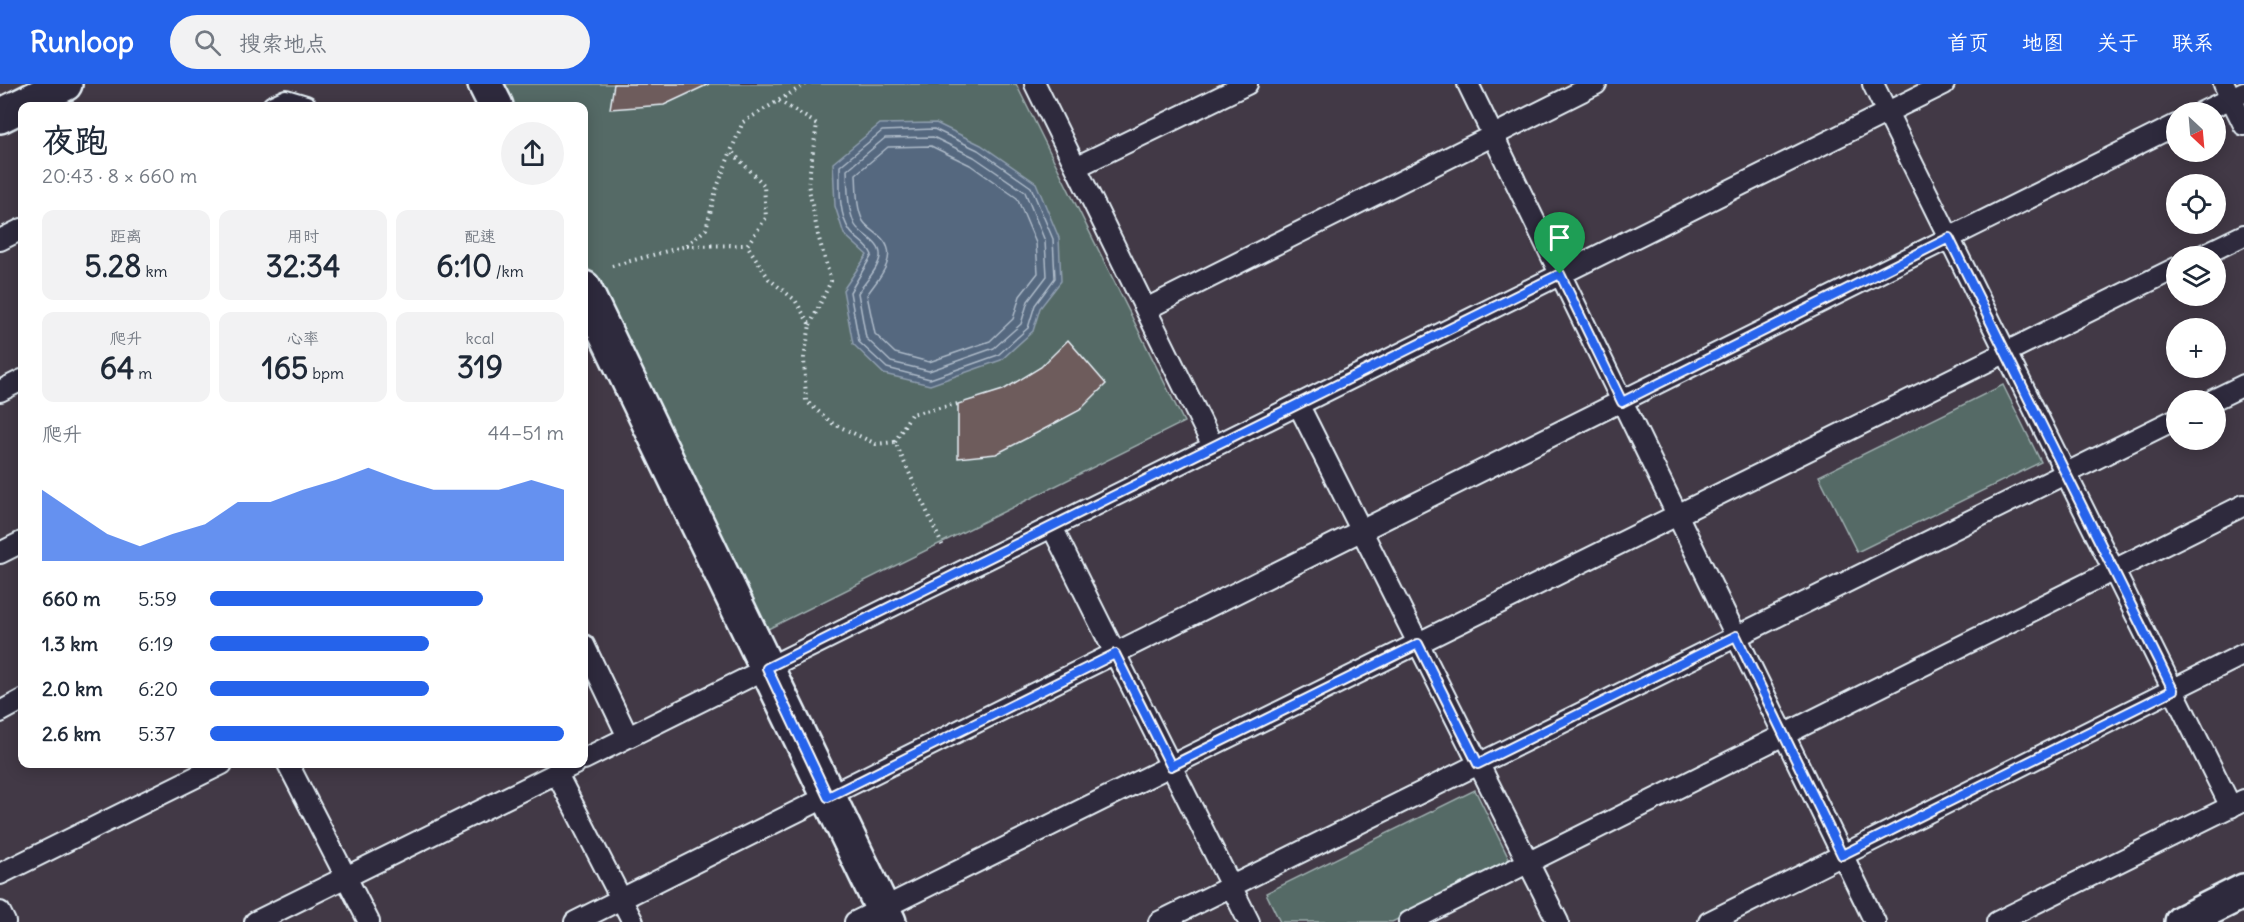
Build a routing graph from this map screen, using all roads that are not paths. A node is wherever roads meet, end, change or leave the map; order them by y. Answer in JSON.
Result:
{"nodes":[{"id":1,"x":65,"y":84,"type":"edge"},
{"id":2,"x":485,"y":84,"type":"edge"},
{"id":3,"x":1035,"y":84,"type":"edge"},
{"id":4,"x":1247,"y":84,"type":"edge"},
{"id":5,"x":1468,"y":84,"type":"edge"},
{"id":6,"x":1596,"y":84,"type":"edge"},
{"id":7,"x":1873,"y":84,"type":"edge"},
{"id":8,"x":1944,"y":84,"type":"edge"},
{"id":9,"x":2233,"y":91,"type":"edge"},
{"id":10,"x":28,"y":102,"type":"edge"},
{"id":11,"x":494,"y":102,"type":"edge"},
{"id":12,"x":2217,"y":102,"type":"edge"},
{"id":13,"x":18,"y":107,"type":"edge"},
{"id":14,"x":1887,"y":112,"type":"junction"},
{"id":15,"x":0,"y":116,"type":"edge"},
{"id":16,"x":2244,"y":124,"type":"edge"},
{"id":17,"x":2166,"y":130,"type":"edge"},
{"id":18,"x":1493,"y":135,"type":"junction"},
{"id":19,"x":1076,"y":167,"type":"junction"},
{"id":20,"x":2244,"y":235,"type":"edge"},
{"id":21,"x":1949,"y":238,"type":"junction"},
{"id":22,"x":2221,"y":246,"type":"edge"},
{"id":23,"x":2166,"y":273,"type":"edge"},
{"id":24,"x":1560,"y":274,"type":"junction"},
{"id":25,"x":588,"y":296,"type":"edge"},
{"id":26,"x":1146,"y":309,"type":"junction"},
{"id":27,"x":2006,"y":353,"type":"junction"},
{"id":28,"x":18,"y":382,"type":"edge"},
{"id":29,"x":2244,"y":385,"type":"edge"},
{"id":30,"x":0,"y":391,"type":"edge"},
{"id":31,"x":2226,"y":394,"type":"edge"},
{"id":32,"x":1622,"y":402,"type":"junction"},
{"id":33,"x":1298,"y":404,"type":"junction"},
{"id":34,"x":2166,"y":424,"type":"edge"},
{"id":35,"x":1213,"y":446,"type":"junction"},
{"id":36,"x":2066,"y":473,"type":"junction"},
{"id":37,"x":2244,"y":505,"type":"edge"},
{"id":38,"x":1677,"y":515,"type":"junction"},
{"id":39,"x":1052,"y":527,"type":"junction"},
{"id":40,"x":1361,"y":531,"type":"junction"},
{"id":41,"x":18,"y":544,"type":"edge"},
{"id":42,"x":0,"y":554,"type":"edge"},
{"id":43,"x":2114,"y":570,"type":"junction"},
{"id":44,"x":1736,"y":636,"type":"junction"},
{"id":45,"x":1418,"y":644,"type":"junction"},
{"id":46,"x":588,"y":653,"type":"edge"},
{"id":47,"x":1115,"y":654,"type":"junction"},
{"id":48,"x":2244,"y":654,"type":"edge"},
{"id":49,"x":767,"y":668,"type":"junction"},
{"id":50,"x":2173,"y":690,"type":"junction"},
{"id":51,"x":18,"y":702,"type":"edge"},
{"id":52,"x":0,"y":711,"type":"edge"},
{"id":53,"x":1784,"y":735,"type":"junction"},
{"id":54,"x":628,"y":738,"type":"junction"},
{"id":55,"x":588,"y":757,"type":"edge"},
{"id":56,"x":1478,"y":764,"type":"junction"},
{"id":57,"x":1171,"y":766,"type":"junction"},
{"id":58,"x":214,"y":768,"type":"edge"},
{"id":59,"x":290,"y":768,"type":"edge"},
{"id":60,"x":565,"y":768,"type":"edge"},
{"id":61,"x":556,"y":772,"type":"junction"},
{"id":62,"x":828,"y":797,"type":"junction"},
{"id":63,"x":2238,"y":804,"type":"edge"},
{"id":64,"x":1842,"y":855,"type":"junction"},
{"id":65,"x":1528,"y":863,"type":"junction"},
{"id":66,"x":0,"y":874,"type":"edge"},
{"id":67,"x":346,"y":877,"type":"junction"},
{"id":68,"x":1231,"y":886,"type":"junction"},
{"id":69,"x":2244,"y":891,"type":"edge"},
{"id":70,"x":621,"y":899,"type":"junction"},
{"id":71,"x":0,"y":912,"type":"edge"},
{"id":72,"x":876,"y":918,"type":"edge"},
{"id":73,"x":5,"y":922,"type":"edge"},
{"id":74,"x":255,"y":922,"type":"edge"},
{"id":75,"x":369,"y":922,"type":"edge"},
{"id":76,"x":575,"y":922,"type":"edge"},
{"id":77,"x":633,"y":922,"type":"edge"},
{"id":78,"x":1159,"y":922,"type":"edge"},
{"id":79,"x":1249,"y":922,"type":"edge"},
{"id":80,"x":1409,"y":922,"type":"edge"},
{"id":81,"x":1558,"y":922,"type":"edge"},
{"id":82,"x":1709,"y":922,"type":"edge"},
{"id":83,"x":1875,"y":922,"type":"edge"},
{"id":84,"x":1997,"y":922,"type":"edge"},
{"id":85,"x":2182,"y":922,"type":"edge"}],
"edges":[{"from":1,"to":10,"type":"street"},
{"from":2,"to":11,"type":"street"},
{"from":3,"to":19,"type":"lane"},
{"from":4,"to":19,"type":"lane"},
{"from":5,"to":18,"type":"lane"},
{"from":6,"to":18,"type":"lane"},
{"from":7,"to":14,"type":"lane"},
{"from":8,"to":14,"type":"lane"},
{"from":9,"to":12,"type":"lane"},
{"from":9,"to":16,"type":"lane"},
{"from":13,"to":15,"type":"street"},
{"from":14,"to":21,"type":"lane"},
{"from":14,"to":24,"type":"lane"},
{"from":17,"to":21,"type":"lane"},
{"from":18,"to":24,"type":"lane"},
{"from":18,"to":26,"type":"lane"},
{"from":19,"to":26,"type":"lane"},
{"from":20,"to":22,"type":"lane"},
{"from":21,"to":27,"type":"lane"},
{"from":21,"to":32,"type":"lane"},
{"from":23,"to":27,"type":"lane"},
{"from":24,"to":32,"type":"lane"},
{"from":24,"to":33,"type":"lane"},
{"from":25,"to":49,"type":"street"},
{"from":26,"to":35,"type":"lane"},
{"from":27,"to":36,"type":"lane"},
{"from":27,"to":38,"type":"lane"},
{"from":28,"to":30,"type":"lane"},
{"from":29,"to":31,"type":"lane"},
{"from":32,"to":38,"type":"lane"},
{"from":32,"to":40,"type":"lane"},
{"from":33,"to":35,"type":"lane"},
{"from":33,"to":40,"type":"lane"},
{"from":34,"to":36,"type":"lane"},
{"from":35,"to":39,"type":"lane"},
{"from":36,"to":43,"type":"lane"},
{"from":36,"to":44,"type":"lane"},
{"from":37,"to":43,"type":"lane"},
{"from":38,"to":44,"type":"lane"},
{"from":38,"to":45,"type":"lane"},
{"from":39,"to":47,"type":"lane"},
{"from":39,"to":49,"type":"lane"},
{"from":40,"to":45,"type":"lane"},
{"from":40,"to":47,"type":"lane"},
{"from":41,"to":42,"type":"lane"},
{"from":43,"to":50,"type":"lane"},
{"from":43,"to":53,"type":"lane"},
{"from":44,"to":53,"type":"lane"},
{"from":44,"to":56,"type":"lane"},
{"from":45,"to":56,"type":"lane"},
{"from":45,"to":57,"type":"lane"},
{"from":46,"to":54,"type":"lane"},
{"from":47,"to":57,"type":"lane"},
{"from":47,"to":62,"type":"lane"},
{"from":48,"to":50,"type":"lane"},
{"from":49,"to":54,"type":"lane"},
{"from":49,"to":62,"type":"street"},
{"from":50,"to":63,"type":"lane"},
{"from":50,"to":64,"type":"lane"},
{"from":51,"to":52,"type":"lane"},
{"from":53,"to":64,"type":"lane"},
{"from":53,"to":65,"type":"lane"},
{"from":54,"to":55,"type":"lane"},
{"from":56,"to":65,"type":"lane"},
{"from":56,"to":68,"type":"lane"},
{"from":57,"to":68,"type":"lane"},
{"from":57,"to":72,"type":"lane"},
{"from":58,"to":66,"type":"lane"},
{"from":59,"to":67,"type":"lane"},
{"from":60,"to":61,"type":"lane"},
{"from":61,"to":67,"type":"lane"},
{"from":61,"to":70,"type":"lane"},
{"from":62,"to":70,"type":"lane"},
{"from":62,"to":72,"type":"street"},
{"from":63,"to":84,"type":"lane"},
{"from":64,"to":82,"type":"lane"},
{"from":64,"to":83,"type":"lane"},
{"from":65,"to":80,"type":"lane"},
{"from":65,"to":81,"type":"lane"},
{"from":67,"to":74,"type":"lane"},
{"from":67,"to":75,"type":"lane"},
{"from":68,"to":78,"type":"lane"},
{"from":68,"to":79,"type":"lane"},
{"from":69,"to":85,"type":"street"},
{"from":70,"to":76,"type":"lane"},
{"from":70,"to":77,"type":"lane"},
{"from":71,"to":73,"type":"lane"}]}
